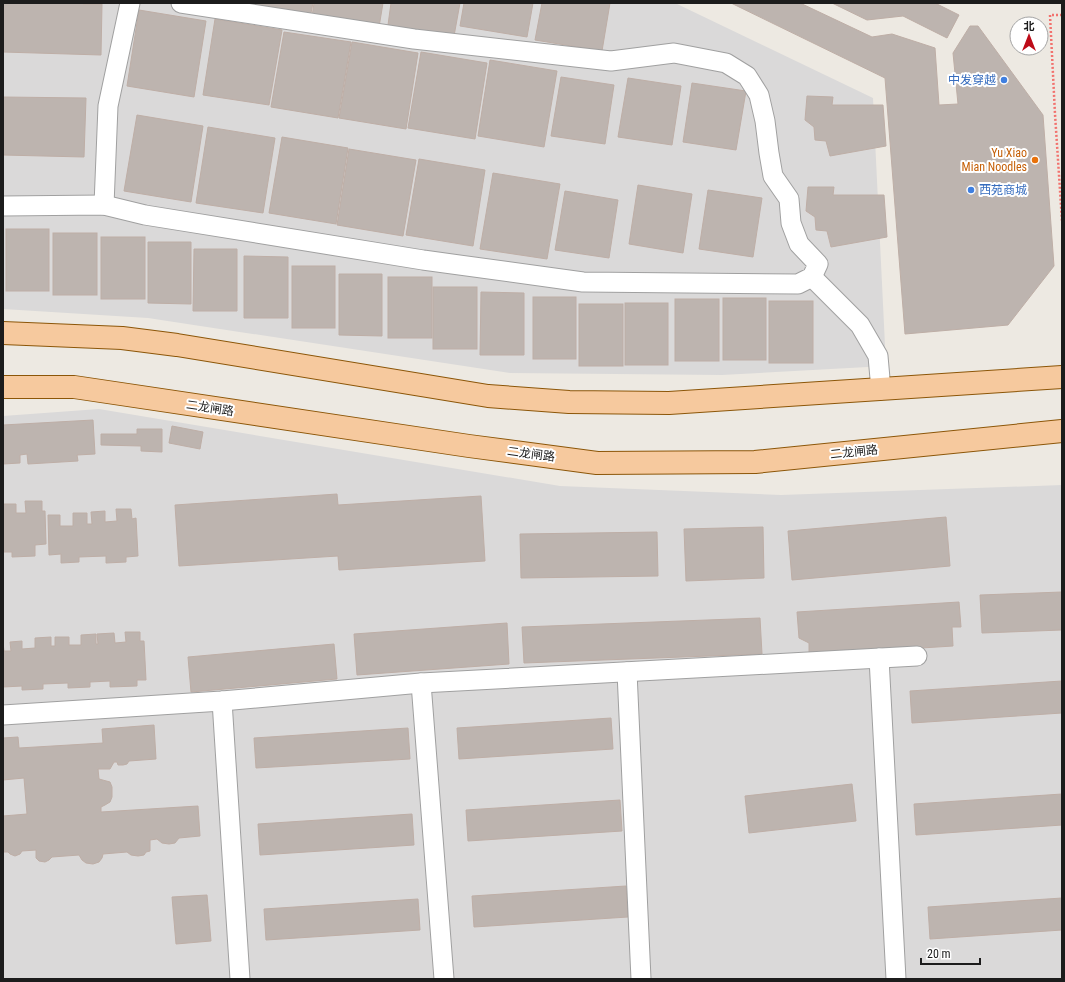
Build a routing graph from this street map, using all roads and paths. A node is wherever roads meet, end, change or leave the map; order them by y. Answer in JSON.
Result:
{"nodes":[{"id":1,"x":130,"y":3,"type":"edge"},
{"id":2,"x":181,"y":3,"type":"edge"},
{"id":3,"x":1062,"y":15,"type":"edge"},
{"id":4,"x":104,"y":204,"type":"junction"},
{"id":5,"x":3,"y":206,"type":"edge"},
{"id":6,"x":1062,"y":221,"type":"edge"},
{"id":7,"x":812,"y":277,"type":"junction"},
{"id":8,"x":3,"y":333,"type":"edge"},
{"id":9,"x":1062,"y":377,"type":"edge"},
{"id":10,"x":3,"y":387,"type":"edge"},
{"id":11,"x":881,"y":390,"type":"junction"},
{"id":12,"x":1062,"y":431,"type":"edge"},
{"id":13,"x":917,"y":656,"type":"dead end"},
{"id":14,"x":879,"y":658,"type":"junction"},
{"id":15,"x":627,"y":672,"type":"junction"},
{"id":16,"x":421,"y":683,"type":"junction"},
{"id":17,"x":222,"y":700,"type":"junction"},
{"id":18,"x":3,"y":715,"type":"edge"},
{"id":19,"x":240,"y":979,"type":"edge"},
{"id":20,"x":444,"y":979,"type":"edge"},
{"id":21,"x":641,"y":979,"type":"edge"},
{"id":22,"x":896,"y":979,"type":"edge"}],
"edges":[{"from":1,"to":4,"type":"street"},
{"from":2,"to":7,"type":"street"},
{"from":3,"to":6,"type":"path"},
{"from":4,"to":5,"type":"street"},
{"from":4,"to":7,"type":"street"},
{"from":7,"to":11,"type":"street"},
{"from":8,"to":11,"type":"main road"},
{"from":9,"to":11,"type":"main road"},
{"from":10,"to":12,"type":"main road","name":"二龙闸路"},
{"from":13,"to":14,"type":"street"},
{"from":14,"to":15,"type":"street"},
{"from":14,"to":22,"type":"street"},
{"from":15,"to":16,"type":"street"},
{"from":15,"to":21,"type":"street"},
{"from":16,"to":17,"type":"street"},
{"from":16,"to":20,"type":"street"},
{"from":17,"to":18,"type":"street"},
{"from":17,"to":19,"type":"street"}]}
